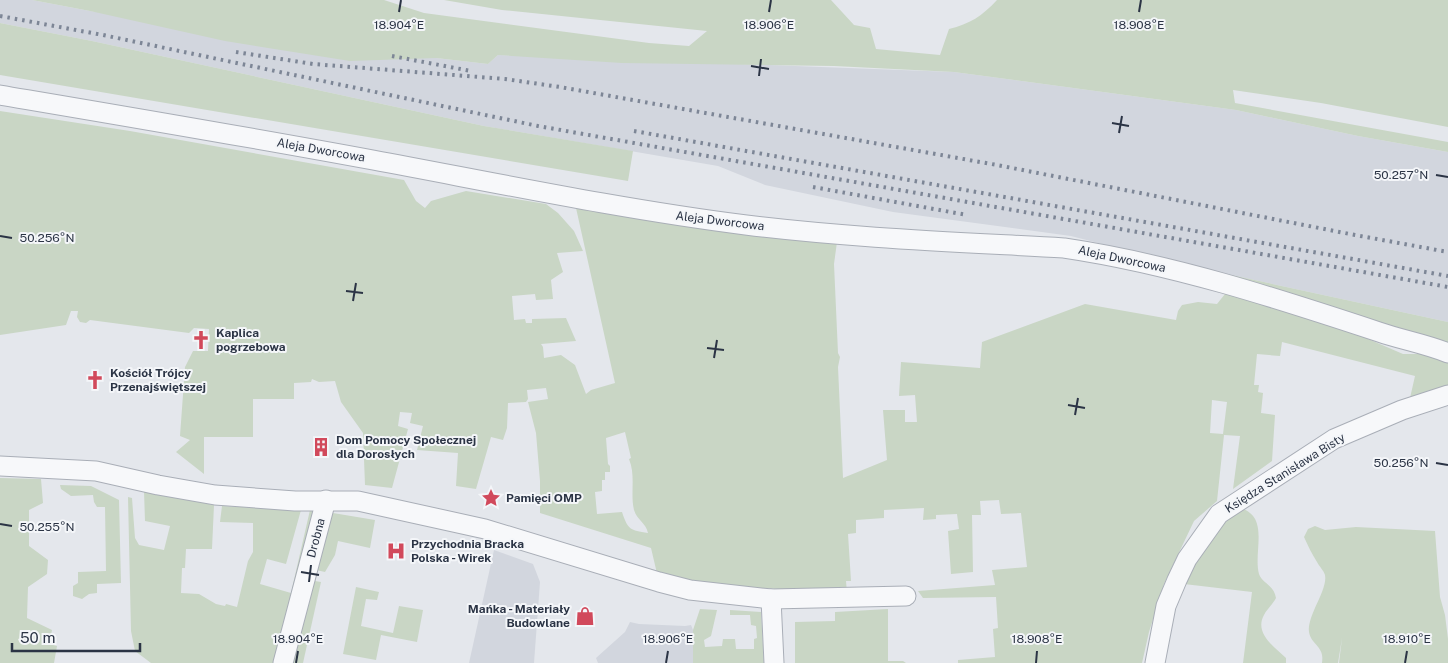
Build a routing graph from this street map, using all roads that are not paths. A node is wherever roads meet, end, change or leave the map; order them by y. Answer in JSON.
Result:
{"nodes":[{"id":1,"x":0,"y":95,"type":"edge"},
{"id":2,"x":1442,"y":351,"type":"edge"},
{"id":3,"x":1448,"y":396,"type":"edge"},
{"id":4,"x":0,"y":466,"type":"edge"},
{"id":5,"x":326,"y":500,"type":"junction"},
{"id":6,"x":906,"y":596,"type":"dead end"},
{"id":7,"x":771,"y":599,"type":"junction"},
{"id":8,"x":283,"y":663,"type":"edge"},
{"id":9,"x":774,"y":663,"type":"edge"},
{"id":10,"x":1156,"y":663,"type":"edge"}],
"edges":[{"from":1,"to":2,"type":"street","name":"Aleja Dworcowa"},
{"from":3,"to":10,"type":"street","name":"Księdza Stanisława Bisty"},
{"from":4,"to":5,"type":"street"},
{"from":5,"to":7,"type":"street"},
{"from":5,"to":8,"type":"street","name":"Drobna"},
{"from":6,"to":7,"type":"street"},
{"from":7,"to":9,"type":"street"}]}
